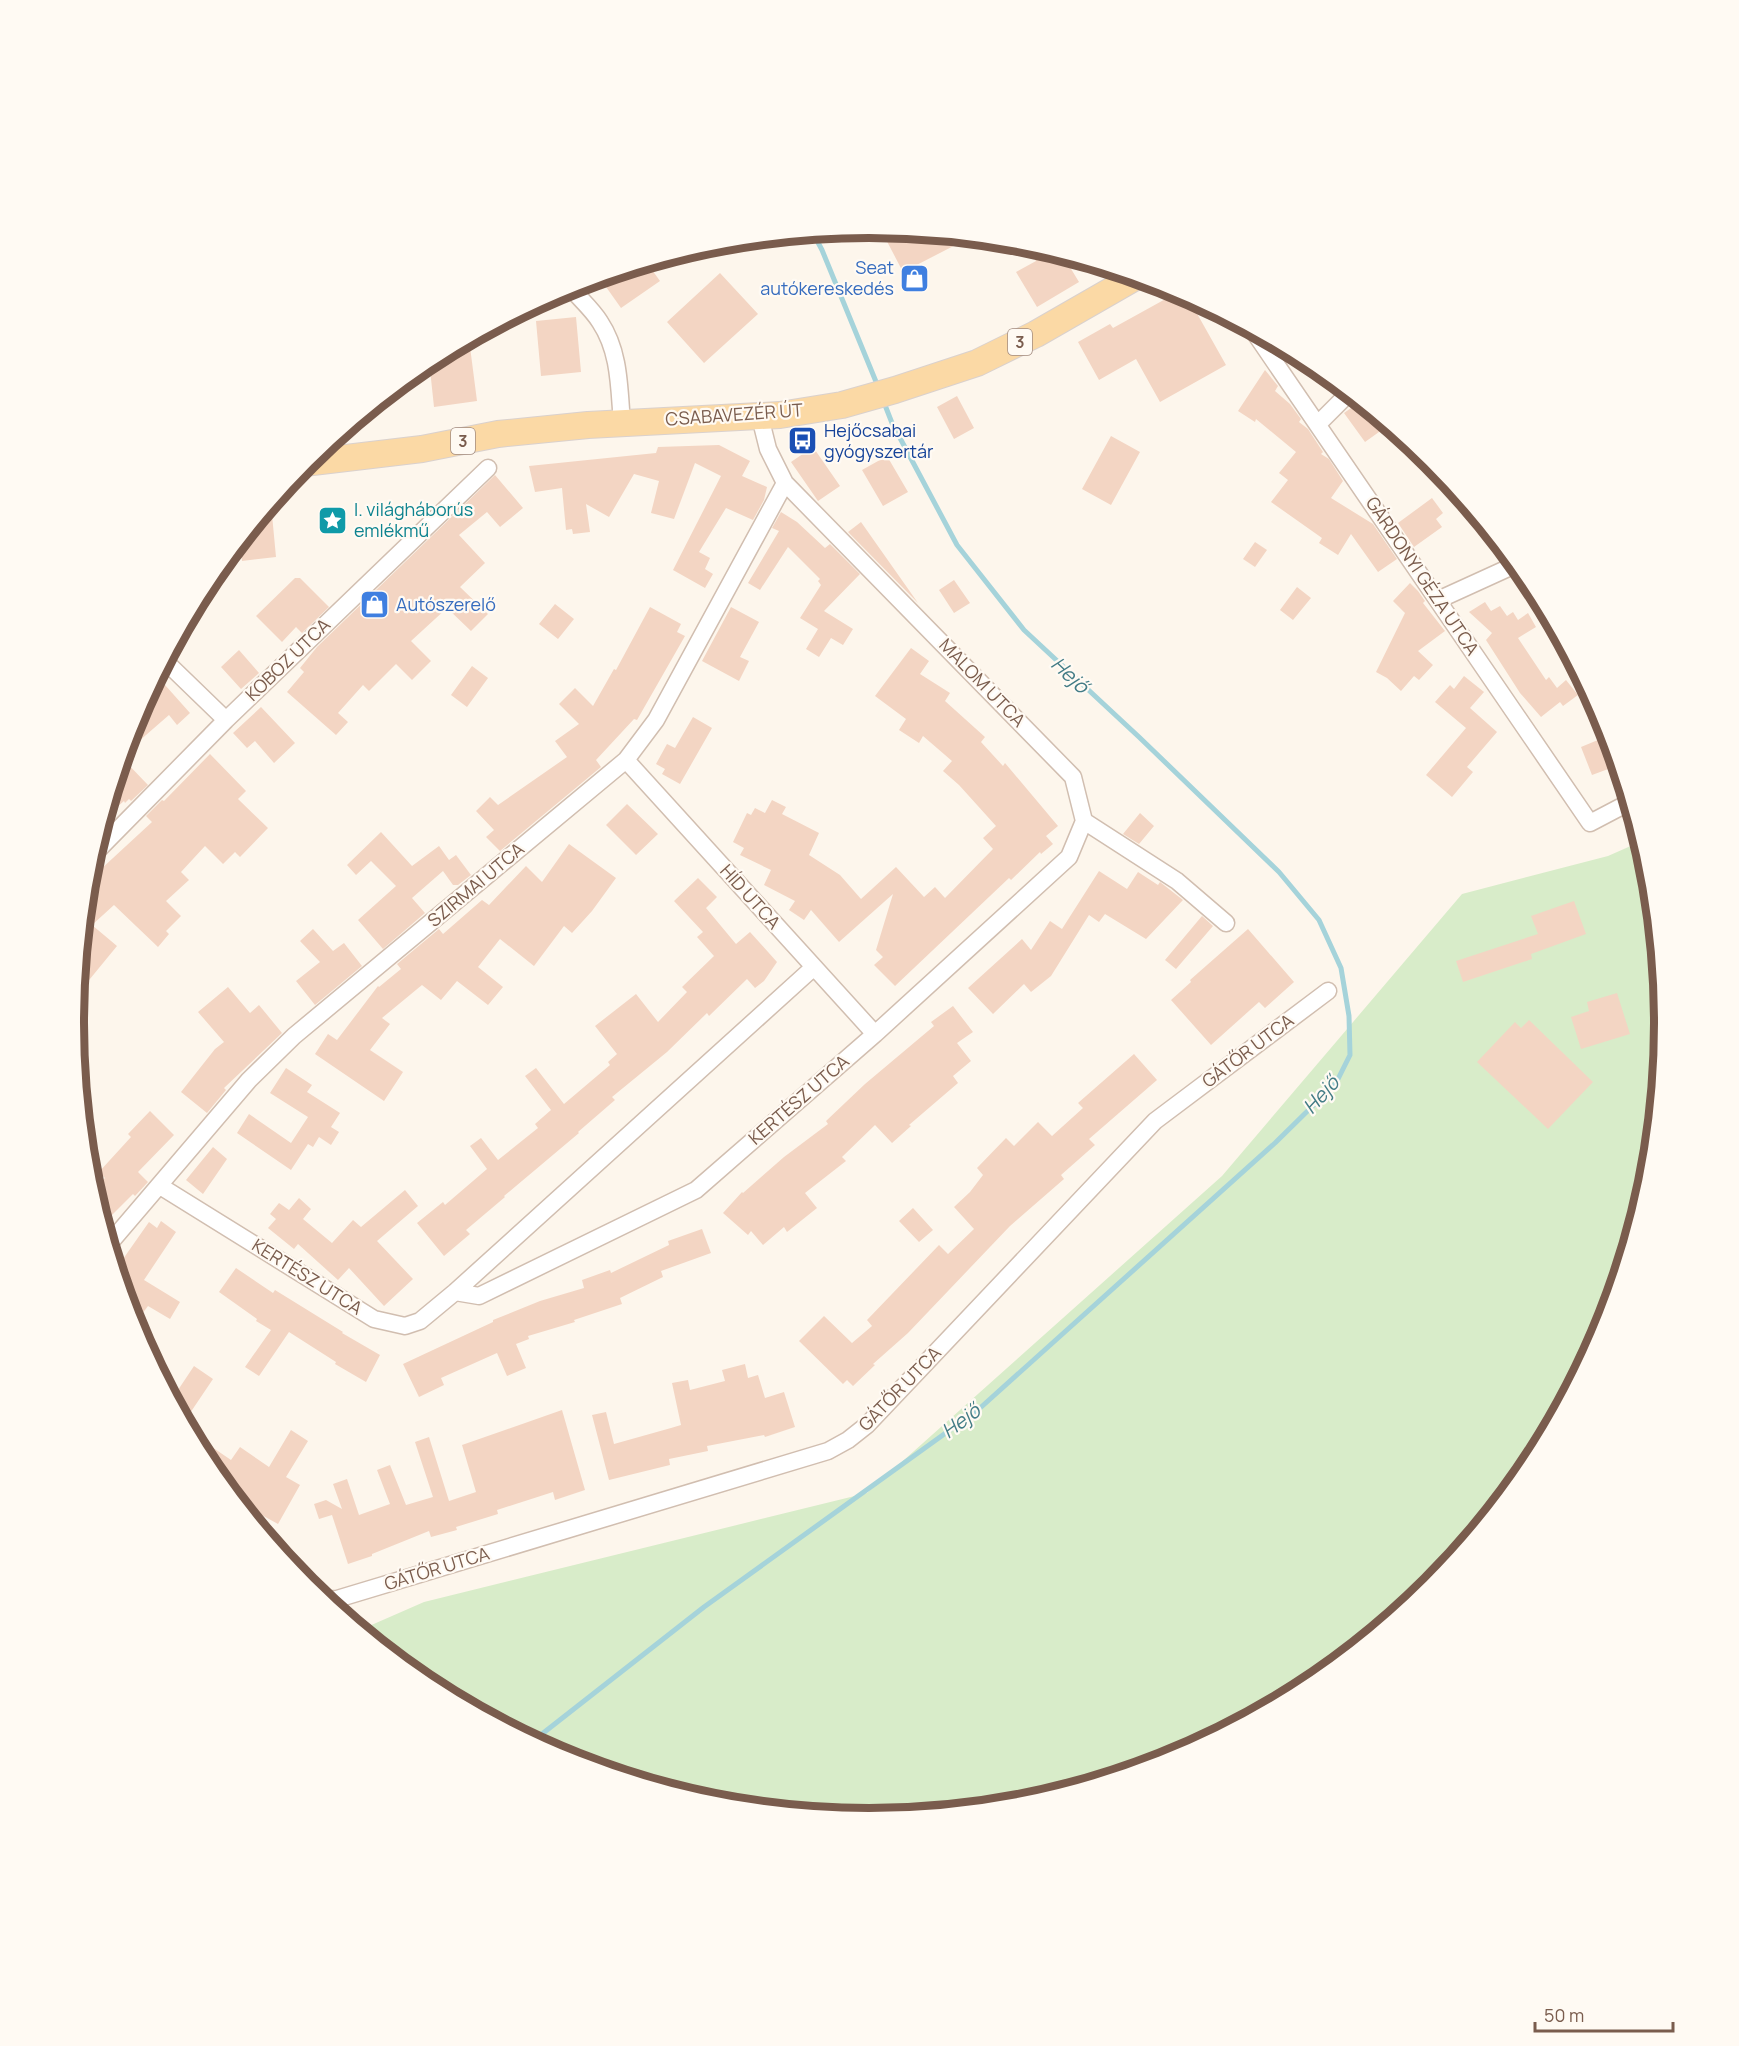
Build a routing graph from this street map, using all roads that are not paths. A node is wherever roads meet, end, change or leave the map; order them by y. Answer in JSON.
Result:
{"nodes":[{"id":1,"x":1128,"y":281,"type":"edge"},
{"id":2,"x":576,"y":294,"type":"edge"},
{"id":3,"x":1262,"y":343,"type":"edge"},
{"id":4,"x":1344,"y":398,"type":"edge"},
{"id":5,"x":760,"y":417,"type":"junction"},
{"id":6,"x":622,"y":423,"type":"junction"},
{"id":7,"x":1318,"y":424,"type":"junction"},
{"id":8,"x":321,"y":461,"type":"edge"},
{"id":9,"x":488,"y":468,"type":"dead end"},
{"id":10,"x":785,"y":483,"type":"junction"},
{"id":11,"x":1509,"y":568,"type":"edge"},
{"id":12,"x":1438,"y":600,"type":"junction"},
{"id":13,"x":170,"y":666,"type":"edge"},
{"id":14,"x":226,"y":720,"type":"junction"},
{"id":15,"x":626,"y":760,"type":"junction"},
{"id":16,"x":1624,"y":805,"type":"edge"},
{"id":17,"x":1084,"y":821,"type":"junction"},
{"id":18,"x":106,"y":842,"type":"edge"},
{"id":19,"x":1227,"y":923,"type":"dead end"},
{"id":20,"x":814,"y":967,"type":"junction"},
{"id":21,"x":1329,"y":991,"type":"dead end"},
{"id":22,"x":875,"y":1034,"type":"junction"},
{"id":23,"x":160,"y":1186,"type":"junction"},
{"id":24,"x":115,"y":1238,"type":"edge"},
{"id":25,"x":455,"y":1292,"type":"junction"},
{"id":26,"x":336,"y":1599,"type":"edge"}],
"edges":[{"from":1,"to":5,"type":"main road","name":"CSABAVEZÉR ÚT","number":"3"},
{"from":2,"to":6,"type":"street"},
{"from":3,"to":7,"type":"street","name":"GÁRDONYI GÉZA UTCA"},
{"from":4,"to":7,"type":"street"},
{"from":5,"to":6,"type":"main road","name":"CSABAVEZÉR ÚT","number":"3"},
{"from":5,"to":10,"type":"street","name":"MALOM UTCA"},
{"from":6,"to":8,"type":"main road","name":"CSABAVEZÉR ÚT","number":"3"},
{"from":7,"to":12,"type":"street","name":"GÁRDONYI GÉZA UTCA"},
{"from":9,"to":14,"type":"street","name":"KOBOZ UTCA"},
{"from":10,"to":15,"type":"street","name":"SZIRMAI UTCA"},
{"from":10,"to":17,"type":"street","name":"MALOM UTCA"},
{"from":11,"to":12,"type":"street"},
{"from":12,"to":16,"type":"street","name":"GÁRDONYI GÉZA UTCA"},
{"from":13,"to":14,"type":"street"},
{"from":14,"to":18,"type":"street","name":"KOBOZ UTCA"},
{"from":15,"to":20,"type":"street","name":"HÍD UTCA"},
{"from":15,"to":23,"type":"street","name":"SZIRMAI UTCA"},
{"from":17,"to":19,"type":"street"},
{"from":17,"to":22,"type":"street","name":"KERTÉSZ UTCA"},
{"from":20,"to":22,"type":"street","name":"HÍD UTCA"},
{"from":20,"to":25,"type":"street","name":"KERTÉSZ UTCA"},
{"from":21,"to":26,"type":"street","name":"GÁTŐR UTCA"},
{"from":22,"to":25,"type":"street","name":"KERTÉSZ UTCA"},
{"from":23,"to":24,"type":"street","name":"SZIRMAI UTCA"},
{"from":23,"to":25,"type":"street","name":"KERTÉSZ UTCA"}]}
